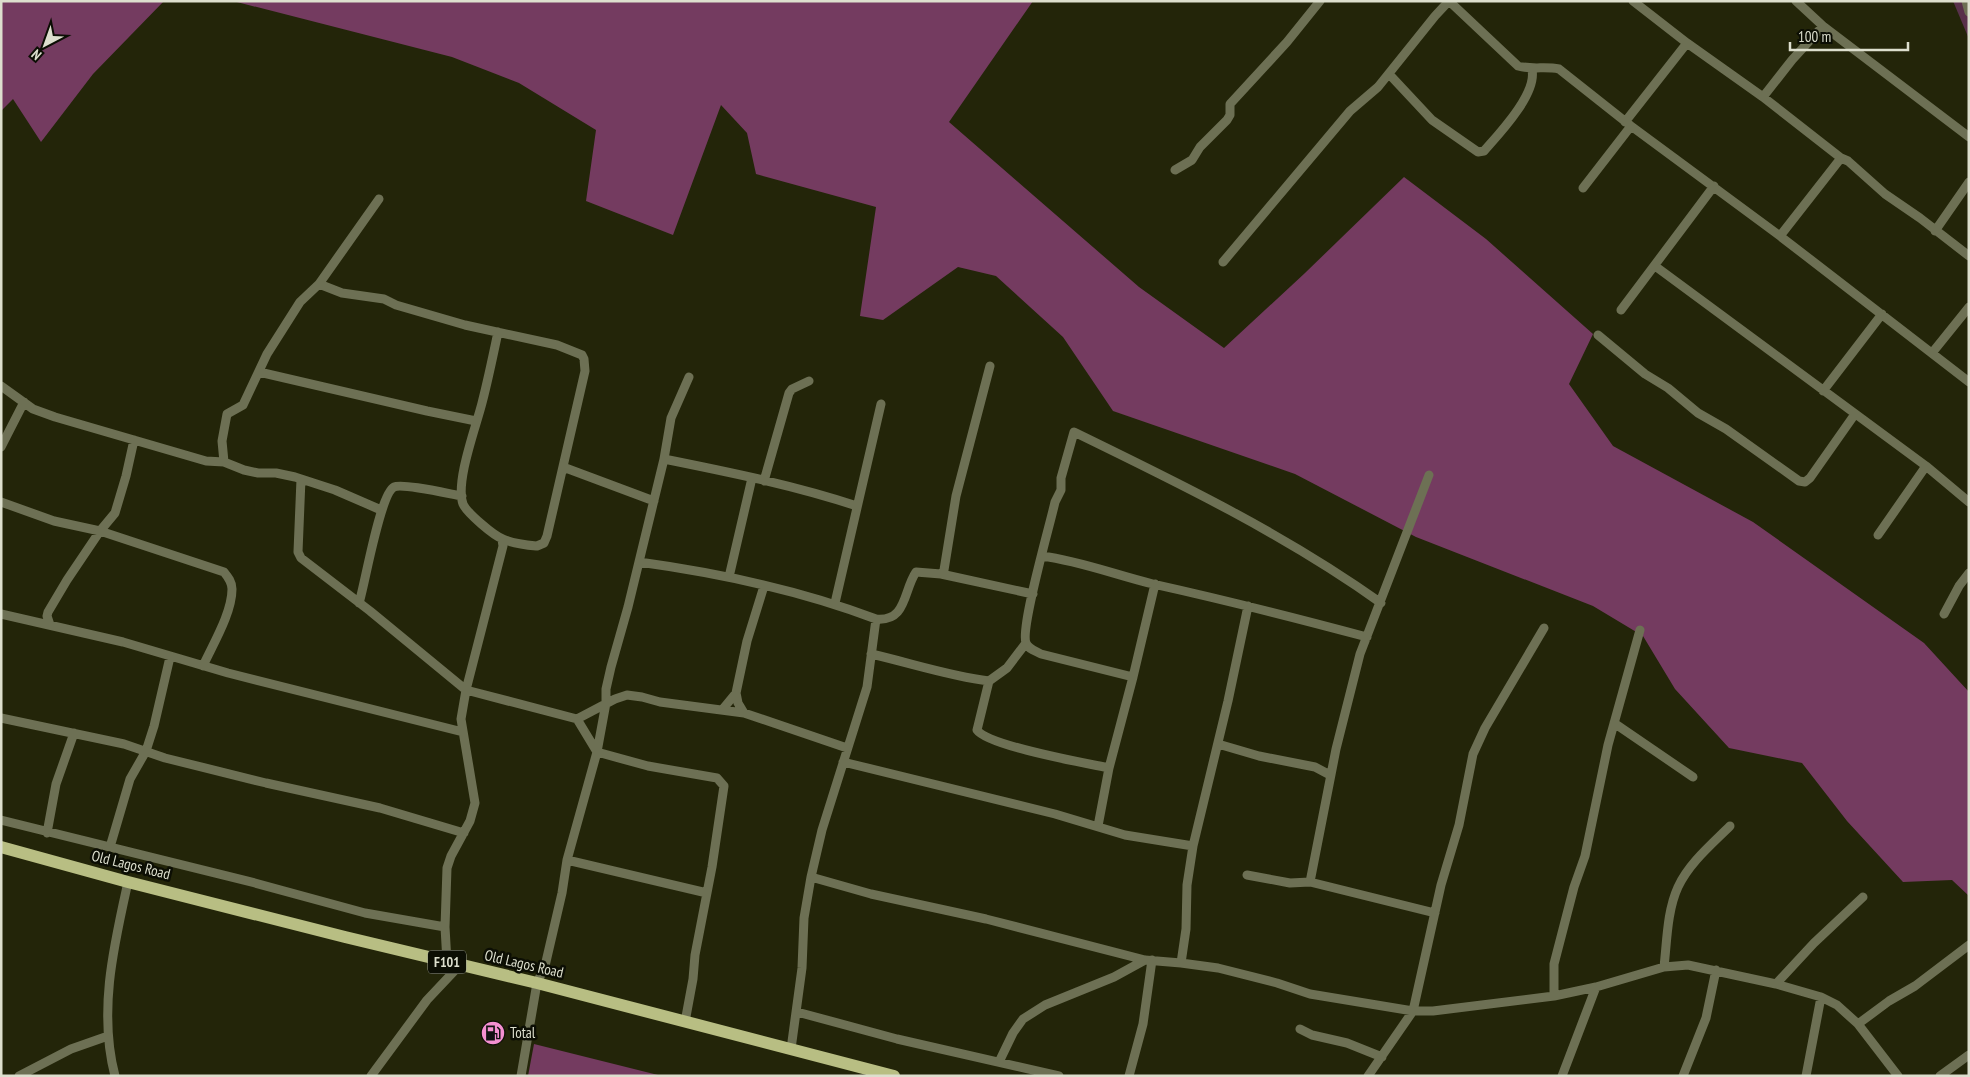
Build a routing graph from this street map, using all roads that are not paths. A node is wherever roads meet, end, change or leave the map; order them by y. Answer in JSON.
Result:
{"nodes":[{"id":1,"x":1320,"y":1,"type":"edge"},
{"id":2,"x":1449,"y":1,"type":"edge"},
{"id":3,"x":1633,"y":1,"type":"edge"},
{"id":4,"x":1796,"y":1,"type":"edge"},
{"id":5,"x":1966,"y":1,"type":"edge"},
{"id":6,"x":1969,"y":12,"type":"edge"},
{"id":7,"x":1823,"y":26,"type":"junction"},
{"id":8,"x":1686,"y":43,"type":"junction"},
{"id":9,"x":1532,"y":70,"type":"junction"},
{"id":10,"x":1389,"y":74,"type":"junction"},
{"id":11,"x":1763,"y":97,"type":"junction"},
{"id":12,"x":1628,"y":124,"type":"junction"},
{"id":13,"x":1969,"y":137,"type":"edge"},
{"id":14,"x":1841,"y":158,"type":"junction"},
{"id":15,"x":1175,"y":170,"type":"dead end"},
{"id":16,"x":1969,"y":182,"type":"edge"},
{"id":17,"x":1714,"y":186,"type":"junction"},
{"id":18,"x":1583,"y":188,"type":"dead end"},
{"id":19,"x":380,"y":199,"type":"dead end"},
{"id":20,"x":1935,"y":231,"type":"junction"},
{"id":21,"x":1780,"y":236,"type":"junction"},
{"id":22,"x":1969,"y":256,"type":"edge"},
{"id":23,"x":1223,"y":262,"type":"dead end"},
{"id":24,"x":1655,"y":266,"type":"junction"},
{"id":25,"x":319,"y":284,"type":"junction"},
{"id":26,"x":1969,"y":307,"type":"edge"},
{"id":27,"x":1622,"y":310,"type":"dead end"},
{"id":28,"x":1882,"y":314,"type":"junction"},
{"id":29,"x":498,"y":332,"type":"junction"},
{"id":30,"x":1598,"y":336,"type":"dead end"},
{"id":31,"x":1932,"y":353,"type":"junction"},
{"id":32,"x":990,"y":366,"type":"dead end"},
{"id":33,"x":259,"y":372,"type":"junction"},
{"id":34,"x":689,"y":377,"type":"dead end"},
{"id":35,"x":809,"y":381,"type":"dead end"},
{"id":36,"x":1969,"y":382,"type":"edge"},
{"id":37,"x":1,"y":386,"type":"edge"},
{"id":38,"x":1823,"y":391,"type":"junction"},
{"id":39,"x":24,"y":402,"type":"junction"},
{"id":40,"x":881,"y":404,"type":"dead end"},
{"id":41,"x":1855,"y":414,"type":"junction"},
{"id":42,"x":476,"y":421,"type":"junction"},
{"id":43,"x":134,"y":440,"type":"junction"},
{"id":44,"x":1,"y":447,"type":"edge"},
{"id":45,"x":664,"y":459,"type":"junction"},
{"id":46,"x":224,"y":462,"type":"junction"},
{"id":47,"x":1926,"y":466,"type":"junction"},
{"id":48,"x":563,"y":467,"type":"junction"},
{"id":49,"x":1429,"y":475,"type":"dead end"},
{"id":50,"x":752,"y":478,"type":"junction"},
{"id":51,"x":301,"y":479,"type":"junction"},
{"id":52,"x":764,"y":480,"type":"junction"},
{"id":53,"x":462,"y":496,"type":"junction"},
{"id":54,"x":654,"y":501,"type":"junction"},
{"id":55,"x":1,"y":502,"type":"edge"},
{"id":56,"x":1969,"y":502,"type":"edge"},
{"id":57,"x":857,"y":506,"type":"junction"},
{"id":58,"x":381,"y":510,"type":"junction"},
{"id":59,"x":100,"y":531,"type":"junction"},
{"id":60,"x":1878,"y":535,"type":"dead end"},
{"id":61,"x":502,"y":539,"type":"junction"},
{"id":62,"x":1042,"y":556,"type":"junction"},
{"id":63,"x":639,"y":562,"type":"junction"},
{"id":64,"x":1969,"y":573,"type":"edge"},
{"id":65,"x":941,"y":574,"type":"junction"},
{"id":66,"x":729,"y":577,"type":"junction"},
{"id":67,"x":1155,"y":584,"type":"junction"},
{"id":68,"x":764,"y":586,"type":"junction"},
{"id":69,"x":1033,"y":594,"type":"junction"},
{"id":70,"x":359,"y":603,"type":"junction"},
{"id":71,"x":1381,"y":603,"type":"junction"},
{"id":72,"x":835,"y":604,"type":"junction"},
{"id":73,"x":1248,"y":606,"type":"junction"},
{"id":74,"x":1,"y":614,"type":"edge"},
{"id":75,"x":1944,"y":614,"type":"dead end"},
{"id":76,"x":876,"y":619,"type":"junction"},
{"id":77,"x":50,"y":625,"type":"junction"},
{"id":78,"x":1544,"y":628,"type":"dead end"},
{"id":79,"x":1640,"y":630,"type":"dead end"},
{"id":80,"x":1367,"y":637,"type":"junction"},
{"id":81,"x":1026,"y":643,"type":"junction"},
{"id":82,"x":871,"y":654,"type":"junction"},
{"id":83,"x":170,"y":657,"type":"junction"},
{"id":84,"x":203,"y":666,"type":"junction"},
{"id":85,"x":1133,"y":677,"type":"junction"},
{"id":86,"x":989,"y":681,"type":"junction"},
{"id":87,"x":466,"y":690,"type":"junction"},
{"id":88,"x":736,"y":693,"type":"junction"},
{"id":89,"x":606,"y":703,"type":"junction"},
{"id":90,"x":722,"y":710,"type":"junction"},
{"id":91,"x":744,"y":714,"type":"junction"},
{"id":92,"x":1,"y":718,"type":"edge"},
{"id":93,"x":577,"y":719,"type":"junction"},
{"id":94,"x":1614,"y":723,"type":"junction"},
{"id":95,"x":463,"y":732,"type":"junction"},
{"id":96,"x":74,"y":733,"type":"junction"},
{"id":97,"x":1218,"y":744,"type":"junction"},
{"id":98,"x":846,"y":748,"type":"junction"},
{"id":99,"x":146,"y":751,"type":"junction"},
{"id":100,"x":597,"y":752,"type":"junction"},
{"id":101,"x":842,"y":762,"type":"junction"},
{"id":102,"x":1109,"y":768,"type":"junction"},
{"id":103,"x":1330,"y":775,"type":"junction"},
{"id":104,"x":1693,"y":777,"type":"dead end"},
{"id":105,"x":1,"y":820,"type":"edge"},
{"id":106,"x":1098,"y":826,"type":"junction"},
{"id":107,"x":1730,"y":826,"type":"dead end"},
{"id":108,"x":47,"y":833,"type":"junction"},
{"id":109,"x":464,"y":833,"type":"junction"},
{"id":110,"x":1193,"y":846,"type":"junction"},
{"id":111,"x":1,"y":847,"type":"edge"},
{"id":112,"x":110,"y":848,"type":"junction"},
{"id":113,"x":567,"y":860,"type":"junction"},
{"id":114,"x":1247,"y":875,"type":"dead end"},
{"id":115,"x":811,"y":877,"type":"junction"},
{"id":116,"x":128,"y":882,"type":"junction"},
{"id":117,"x":1310,"y":882,"type":"junction"},
{"id":118,"x":707,"y":893,"type":"junction"},
{"id":119,"x":1863,"y":897,"type":"dead end"},
{"id":120,"x":1435,"y":913,"type":"junction"},
{"id":121,"x":446,"y":927,"type":"junction"},
{"id":122,"x":1969,"y":945,"type":"edge"},
{"id":123,"x":1148,"y":960,"type":"junction"},
{"id":124,"x":447,"y":962,"type":"junction"},
{"id":125,"x":1181,"y":963,"type":"junction"},
{"id":126,"x":460,"y":965,"type":"junction"},
{"id":127,"x":1664,"y":967,"type":"junction"},
{"id":128,"x":1716,"y":970,"type":"junction"},
{"id":129,"x":537,"y":983,"type":"junction"},
{"id":130,"x":1776,"y":984,"type":"junction"},
{"id":131,"x":1596,"y":987,"type":"junction"},
{"id":132,"x":1554,"y":996,"type":"junction"},
{"id":133,"x":1821,"y":997,"type":"junction"},
{"id":134,"x":1413,"y":1011,"type":"junction"},
{"id":135,"x":796,"y":1012,"type":"junction"},
{"id":136,"x":686,"y":1022,"type":"junction"},
{"id":137,"x":1858,"y":1024,"type":"junction"},
{"id":138,"x":1300,"y":1030,"type":"dead end"},
{"id":139,"x":108,"y":1036,"type":"junction"},
{"id":140,"x":791,"y":1049,"type":"junction"},
{"id":141,"x":1969,"y":1055,"type":"edge"},
{"id":142,"x":1382,"y":1057,"type":"junction"},
{"id":143,"x":999,"y":1062,"type":"junction"},
{"id":144,"x":19,"y":1076,"type":"edge"},
{"id":145,"x":115,"y":1076,"type":"edge"},
{"id":146,"x":371,"y":1076,"type":"edge"},
{"id":147,"x":521,"y":1076,"type":"edge"},
{"id":148,"x":894,"y":1076,"type":"edge"},
{"id":149,"x":1059,"y":1076,"type":"edge"},
{"id":150,"x":1129,"y":1076,"type":"edge"},
{"id":151,"x":1368,"y":1076,"type":"edge"},
{"id":152,"x":1562,"y":1076,"type":"edge"},
{"id":153,"x":1683,"y":1076,"type":"edge"},
{"id":154,"x":1806,"y":1076,"type":"edge"},
{"id":155,"x":1898,"y":1076,"type":"edge"},
{"id":156,"x":1940,"y":1076,"type":"edge"}],
"edges":[{"from":1,"to":15,"type":"street"},
{"from":2,"to":9,"type":"street"},
{"from":2,"to":10,"type":"street"},
{"from":3,"to":8,"type":"street"},
{"from":4,"to":7,"type":"street"},
{"from":5,"to":6,"type":"street"},
{"from":7,"to":11,"type":"street"},
{"from":7,"to":13,"type":"street"},
{"from":8,"to":11,"type":"street"},
{"from":8,"to":12,"type":"street"},
{"from":9,"to":10,"type":"street"},
{"from":9,"to":12,"type":"street"},
{"from":10,"to":23,"type":"street"},
{"from":11,"to":14,"type":"street"},
{"from":12,"to":17,"type":"street"},
{"from":12,"to":18,"type":"street"},
{"from":14,"to":20,"type":"street"},
{"from":14,"to":21,"type":"street"},
{"from":16,"to":20,"type":"street"},
{"from":17,"to":21,"type":"street"},
{"from":17,"to":24,"type":"street"},
{"from":19,"to":25,"type":"street"},
{"from":20,"to":22,"type":"street"},
{"from":21,"to":28,"type":"street"},
{"from":24,"to":27,"type":"street"},
{"from":24,"to":38,"type":"street"},
{"from":25,"to":29,"type":"street"},
{"from":25,"to":33,"type":"street"},
{"from":26,"to":31,"type":"street"},
{"from":28,"to":31,"type":"street"},
{"from":28,"to":38,"type":"street"},
{"from":29,"to":42,"type":"street"},
{"from":29,"to":48,"type":"street"},
{"from":30,"to":41,"type":"street"},
{"from":31,"to":36,"type":"street"},
{"from":32,"to":65,"type":"street"},
{"from":33,"to":42,"type":"street"},
{"from":33,"to":46,"type":"street"},
{"from":34,"to":45,"type":"street"},
{"from":35,"to":52,"type":"street"},
{"from":37,"to":39,"type":"street"},
{"from":38,"to":41,"type":"street"},
{"from":39,"to":43,"type":"street"},
{"from":39,"to":44,"type":"street"},
{"from":40,"to":57,"type":"street"},
{"from":41,"to":47,"type":"street"},
{"from":42,"to":53,"type":"street"},
{"from":43,"to":46,"type":"street"},
{"from":43,"to":59,"type":"street"},
{"from":45,"to":50,"type":"street"},
{"from":45,"to":54,"type":"street"},
{"from":46,"to":51,"type":"street"},
{"from":47,"to":56,"type":"street"},
{"from":47,"to":60,"type":"street"},
{"from":48,"to":54,"type":"street"},
{"from":48,"to":61,"type":"street"},
{"from":49,"to":71,"type":"street"},
{"from":50,"to":52,"type":"street"},
{"from":50,"to":66,"type":"street"},
{"from":51,"to":58,"type":"street"},
{"from":51,"to":70,"type":"street"},
{"from":52,"to":57,"type":"street"},
{"from":53,"to":58,"type":"street"},
{"from":53,"to":61,"type":"street"},
{"from":54,"to":63,"type":"street"},
{"from":55,"to":59,"type":"street"},
{"from":57,"to":72,"type":"street"},
{"from":58,"to":70,"type":"street"},
{"from":59,"to":77,"type":"street"},
{"from":59,"to":84,"type":"street"},
{"from":61,"to":87,"type":"street"},
{"from":62,"to":67,"type":"street"},
{"from":62,"to":69,"type":"street"},
{"from":62,"to":71,"type":"street"},
{"from":63,"to":66,"type":"street"},
{"from":63,"to":89,"type":"street"},
{"from":64,"to":75,"type":"street"},
{"from":65,"to":69,"type":"street"},
{"from":65,"to":76,"type":"street"},
{"from":66,"to":68,"type":"street"},
{"from":67,"to":73,"type":"street"},
{"from":67,"to":85,"type":"street"},
{"from":68,"to":72,"type":"street"},
{"from":68,"to":88,"type":"street"},
{"from":69,"to":81,"type":"street"},
{"from":70,"to":87,"type":"street"},
{"from":71,"to":80,"type":"street"},
{"from":72,"to":76,"type":"street"},
{"from":73,"to":80,"type":"street"},
{"from":73,"to":97,"type":"street"},
{"from":74,"to":77,"type":"street"},
{"from":76,"to":82,"type":"street"},
{"from":77,"to":83,"type":"street"},
{"from":78,"to":120,"type":"street"},
{"from":79,"to":94,"type":"street"},
{"from":80,"to":103,"type":"street"},
{"from":81,"to":85,"type":"street"},
{"from":81,"to":86,"type":"street"},
{"from":82,"to":86,"type":"street"},
{"from":82,"to":98,"type":"street"},
{"from":83,"to":84,"type":"street"},
{"from":83,"to":99,"type":"street"},
{"from":84,"to":95,"type":"street"},
{"from":85,"to":102,"type":"street"},
{"from":86,"to":102,"type":"street"},
{"from":87,"to":93,"type":"street"},
{"from":87,"to":95,"type":"street"},
{"from":88,"to":90,"type":"street"},
{"from":88,"to":91,"type":"street"},
{"from":89,"to":90,"type":"street"},
{"from":89,"to":93,"type":"street"},
{"from":89,"to":100,"type":"street"},
{"from":90,"to":91,"type":"street"},
{"from":91,"to":98,"type":"street"},
{"from":92,"to":96,"type":"street"},
{"from":93,"to":100,"type":"street"},
{"from":94,"to":104,"type":"street"},
{"from":94,"to":132,"type":"street"},
{"from":95,"to":109,"type":"street"},
{"from":96,"to":99,"type":"street"},
{"from":96,"to":108,"type":"street"},
{"from":97,"to":103,"type":"street"},
{"from":97,"to":110,"type":"street"},
{"from":98,"to":101,"type":"street"},
{"from":99,"to":109,"type":"street"},
{"from":99,"to":112,"type":"street"},
{"from":100,"to":113,"type":"street"},
{"from":100,"to":118,"type":"street"},
{"from":101,"to":106,"type":"street"},
{"from":101,"to":115,"type":"street"},
{"from":102,"to":106,"type":"street"},
{"from":103,"to":117,"type":"street"},
{"from":105,"to":108,"type":"street"},
{"from":106,"to":110,"type":"street"},
{"from":107,"to":127,"type":"street"},
{"from":108,"to":112,"type":"street"},
{"from":109,"to":121,"type":"street"},
{"from":110,"to":125,"type":"street"},
{"from":111,"to":116,"type":"main road","name":"Old Lagos Road","number":"F101"},
{"from":112,"to":121,"type":"street"},
{"from":113,"to":118,"type":"street"},
{"from":113,"to":129,"type":"street"},
{"from":114,"to":117,"type":"street"},
{"from":115,"to":123,"type":"street"},
{"from":115,"to":135,"type":"street"},
{"from":116,"to":124,"type":"main road","name":"Old Lagos Road","number":"F101"},
{"from":116,"to":139,"type":"street"},
{"from":117,"to":120,"type":"street"},
{"from":118,"to":136,"type":"street"},
{"from":119,"to":130,"type":"street"},
{"from":120,"to":134,"type":"street"},
{"from":121,"to":124,"type":"street"},
{"from":122,"to":137,"type":"street"},
{"from":123,"to":125,"type":"street"},
{"from":123,"to":143,"type":"street"},
{"from":123,"to":150,"type":"street"},
{"from":124,"to":126,"type":"main road","name":"Old Lagos Road","number":"F101"},
{"from":125,"to":134,"type":"street"},
{"from":126,"to":129,"type":"main road","name":"Old Lagos Road","number":"F101"},
{"from":126,"to":146,"type":"street"},
{"from":127,"to":128,"type":"street"},
{"from":127,"to":131,"type":"street"},
{"from":128,"to":130,"type":"street"},
{"from":128,"to":153,"type":"street"},
{"from":129,"to":136,"type":"main road","name":"Old Lagos Road","number":"F101"},
{"from":129,"to":147,"type":"street"},
{"from":130,"to":133,"type":"street"},
{"from":131,"to":132,"type":"street"},
{"from":131,"to":152,"type":"street"},
{"from":132,"to":134,"type":"street"},
{"from":133,"to":137,"type":"street"},
{"from":133,"to":154,"type":"street"},
{"from":134,"to":142,"type":"street"},
{"from":135,"to":140,"type":"street"},
{"from":135,"to":143,"type":"street"},
{"from":136,"to":140,"type":"main road","name":"Old Lagos Road","number":"F101"},
{"from":137,"to":155,"type":"street"},
{"from":138,"to":142,"type":"street"},
{"from":139,"to":144,"type":"street"},
{"from":139,"to":145,"type":"street"},
{"from":140,"to":148,"type":"main road","name":"Old Lagos Road","number":"F101"},
{"from":141,"to":156,"type":"street"},
{"from":142,"to":151,"type":"street"},
{"from":143,"to":149,"type":"street"}]}
